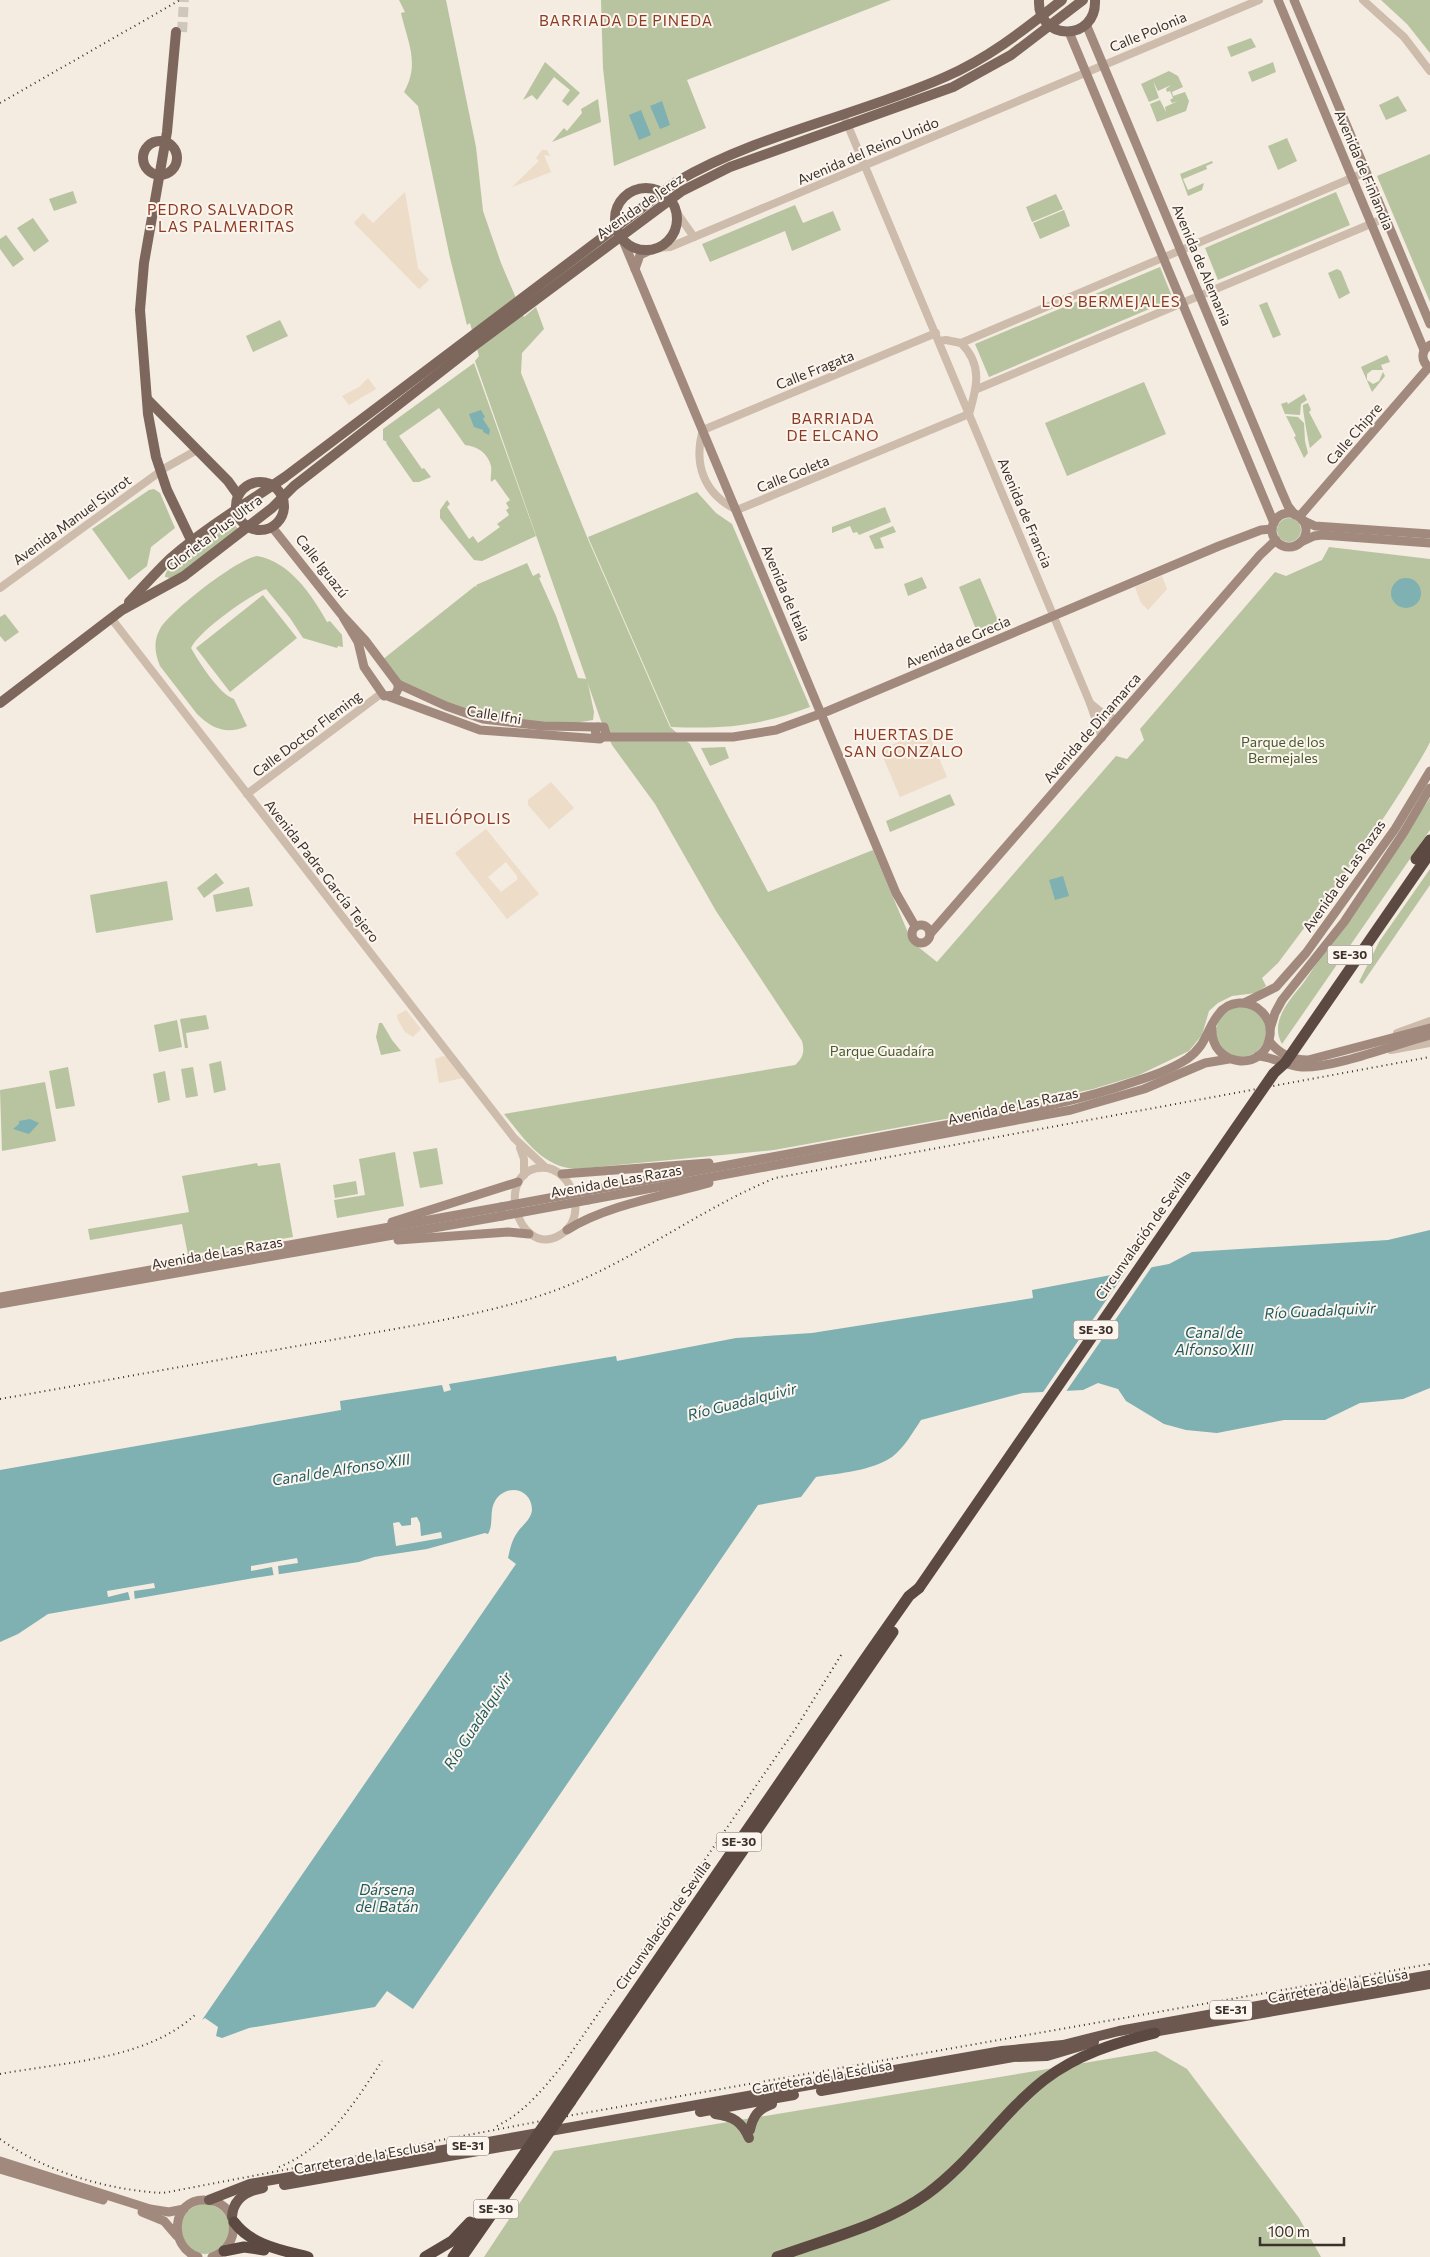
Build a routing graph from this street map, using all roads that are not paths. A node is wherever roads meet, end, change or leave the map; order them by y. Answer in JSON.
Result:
{"nodes":[{"id":1,"x":1039,"y":0,"type":"edge"},
{"id":2,"x":1062,"y":0,"type":"edge"},
{"id":3,"x":1083,"y":0,"type":"edge"},
{"id":4,"x":1095,"y":0,"type":"edge"},
{"id":5,"x":1259,"y":0,"type":"edge"},
{"id":6,"x":1278,"y":0,"type":"edge"},
{"id":7,"x":1287,"y":0,"type":"edge"},
{"id":8,"x":1294,"y":0,"type":"edge"},
{"id":9,"x":1364,"y":0,"type":"edge"},
{"id":10,"x":1042,"y":16,"type":"junction"},
{"id":11,"x":1086,"y":24,"type":"junction"},
{"id":12,"x":1050,"y":26,"type":"junction"},
{"id":13,"x":179,"y":32,"type":"tunnel mouth"},
{"id":14,"x":1069,"y":32,"type":"junction"},
{"id":15,"x":1102,"y":65,"type":"junction"},
{"id":16,"x":1430,"y":71,"type":"edge"},
{"id":17,"x":1087,"y":72,"type":"junction"},
{"id":18,"x":843,"y":113,"type":"junction"},
{"id":19,"x":848,"y":124,"type":"junction"},
{"id":20,"x":165,"y":142,"type":"junction"},
{"id":21,"x":866,"y":166,"type":"junction"},
{"id":22,"x":1366,"y":172,"type":"junction"},
{"id":23,"x":159,"y":175,"type":"junction"},
{"id":24,"x":1353,"y":178,"type":"junction"},
{"id":25,"x":665,"y":196,"type":"junction"},
{"id":26,"x":675,"y":210,"type":"junction"},
{"id":27,"x":1386,"y":218,"type":"junction"},
{"id":28,"x":1372,"y":224,"type":"junction"},
{"id":29,"x":619,"y":233,"type":"junction"},
{"id":30,"x":694,"y":237,"type":"junction"},
{"id":31,"x":655,"y":248,"type":"junction"},
{"id":32,"x":1180,"y":250,"type":"junction"},
{"id":33,"x":1164,"y":257,"type":"junction"},
{"id":34,"x":635,"y":269,"type":"junction"},
{"id":35,"x":1200,"y":296,"type":"junction"},
{"id":36,"x":1183,"y":302,"type":"junction"},
{"id":37,"x":1430,"y":324,"type":"edge"},
{"id":38,"x":936,"y":333,"type":"junction"},
{"id":39,"x":473,"y":340,"type":"junction"},
{"id":40,"x":939,"y":341,"type":"junction"},
{"id":41,"x":961,"y":343,"type":"junction"},
{"id":42,"x":1427,"y":348,"type":"edge"},
{"id":43,"x":1429,"y":368,"type":"edge"},
{"id":44,"x":977,"y":389,"type":"junction"},
{"id":45,"x":147,"y":399,"type":"junction"},
{"id":46,"x":969,"y":414,"type":"junction"},
{"id":47,"x":703,"y":430,"type":"junction"},
{"id":48,"x":197,"y":450,"type":"junction"},
{"id":49,"x":159,"y":471,"type":"junction"},
{"id":50,"x":228,"y":481,"type":"junction"},
{"id":51,"x":249,"y":484,"type":"junction"},
{"id":52,"x":273,"y":486,"type":"junction"},
{"id":53,"x":238,"y":495,"type":"junction"},
{"id":54,"x":282,"y":497,"type":"junction"},
{"id":55,"x":235,"y":510,"type":"junction"},
{"id":56,"x":737,"y":510,"type":"junction"},
{"id":57,"x":1299,"y":517,"type":"junction"},
{"id":58,"x":1273,"y":526,"type":"junction"},
{"id":59,"x":247,"y":528,"type":"junction"},
{"id":60,"x":276,"y":528,"type":"junction"},
{"id":61,"x":1430,"y":534,"type":"edge"},
{"id":62,"x":1276,"y":540,"type":"junction"},
{"id":63,"x":192,"y":542,"type":"junction"},
{"id":64,"x":1301,"y":542,"type":"junction"},
{"id":65,"x":1430,"y":543,"type":"edge"},
{"id":66,"x":0,"y":588,"type":"edge"},
{"id":67,"x":122,"y":610,"type":"junction"},
{"id":68,"x":344,"y":617,"type":"junction"},
{"id":69,"x":1054,"y":617,"type":"junction"},
{"id":70,"x":111,"y":618,"type":"junction"},
{"id":71,"x":396,"y":683,"type":"junction"},
{"id":72,"x":384,"y":693,"type":"junction"},
{"id":73,"x":0,"y":703,"type":"edge"},
{"id":74,"x":1090,"y":703,"type":"junction"},
{"id":75,"x":822,"y":714,"type":"junction"},
{"id":76,"x":1105,"y":715,"type":"junction"},
{"id":77,"x":1096,"y":719,"type":"junction"},
{"id":78,"x":1117,"y":720,"type":"junction"},
{"id":79,"x":601,"y":733,"type":"junction"},
{"id":80,"x":1102,"y":738,"type":"junction"},
{"id":81,"x":1430,"y":771,"type":"edge"},
{"id":82,"x":1430,"y":788,"type":"edge"},
{"id":83,"x":247,"y":794,"type":"junction"},
{"id":84,"x":1430,"y":840,"type":"edge"},
{"id":85,"x":1430,"y":853,"type":"edge"},
{"id":86,"x":915,"y":926,"type":"junction"},
{"id":87,"x":930,"y":934,"type":"junction"},
{"id":88,"x":1244,"y":1003,"type":"junction"},
{"id":89,"x":1430,"y":1021,"type":"edge"},
{"id":90,"x":1212,"y":1028,"type":"junction"},
{"id":91,"x":1430,"y":1028,"type":"edge"},
{"id":92,"x":1270,"y":1030,"type":"junction"},
{"id":93,"x":1430,"y":1035,"type":"edge"},
{"id":94,"x":1269,"y":1041,"type":"junction"},
{"id":95,"x":1430,"y":1044,"type":"edge"},
{"id":96,"x":1360,"y":1051,"type":"junction"},
{"id":97,"x":1258,"y":1056,"type":"junction"},
{"id":98,"x":1229,"y":1059,"type":"junction"},
{"id":99,"x":1274,"y":1072,"type":"junction"},
{"id":100,"x":514,"y":1138,"type":"junction"},
{"id":101,"x":760,"y":1164,"type":"junction"},
{"id":102,"x":545,"y":1167,"type":"junction"},
{"id":103,"x":562,"y":1174,"type":"junction"},
{"id":104,"x":521,"y":1178,"type":"junction"},
{"id":105,"x":567,"y":1230,"type":"junction"},
{"id":106,"x":529,"y":1234,"type":"junction"},
{"id":107,"x":351,"y":1239,"type":"junction"},
{"id":108,"x":0,"y":1297,"type":"edge"},
{"id":109,"x":0,"y":1304,"type":"edge"},
{"id":110,"x":1430,"y":1975,"type":"edge"},
{"id":111,"x":1430,"y":1984,"type":"edge"},
{"id":112,"x":1155,"y":2033,"type":"junction"},
{"id":113,"x":791,"y":2096,"type":"junction"},
{"id":114,"x":737,"y":2101,"type":"junction"},
{"id":115,"x":704,"y":2112,"type":"junction"},
{"id":116,"x":0,"y":2161,"type":"edge"},
{"id":117,"x":0,"y":2170,"type":"edge"},
{"id":118,"x":516,"y":2172,"type":"junction"},
{"id":119,"x":494,"y":2197,"type":"junction"},
{"id":120,"x":210,"y":2200,"type":"junction"},
{"id":121,"x":184,"y":2209,"type":"junction"},
{"id":122,"x":233,"y":2220,"type":"junction"},
{"id":123,"x":177,"y":2236,"type":"junction"},
{"id":124,"x":224,"y":2251,"type":"junction"},
{"id":125,"x":302,"y":2256,"type":"edge"},
{"id":126,"x":198,"y":2257,"type":"edge"},
{"id":127,"x":212,"y":2257,"type":"edge"},
{"id":128,"x":284,"y":2257,"type":"edge"},
{"id":129,"x":426,"y":2257,"type":"edge"},
{"id":130,"x":453,"y":2257,"type":"edge"},
{"id":131,"x":462,"y":2257,"type":"edge"},
{"id":132,"x":777,"y":2257,"type":"edge"}],
"edges":[{"from":1,"to":10,"type":"main road"},
{"from":2,"to":10,"type":"main road","name":"Avenida de Jerez"},
{"from":3,"to":12,"type":"main road","name":"Avenida de Jerez"},
{"from":4,"to":11,"type":"main road"},
{"from":5,"to":15,"type":"street","name":"Calle Polonia"},
{"from":6,"to":7,"type":"main road"},
{"from":6,"to":24,"type":"main road","name":"Avenida de Finlandia"},
{"from":8,"to":22,"type":"main road","name":"Avenida de Finlandia"},
{"from":9,"to":16,"type":"street"},
{"from":10,"to":12,"type":"main road"},
{"from":10,"to":18,"type":"main road","name":"Avenida de Jerez"},
{"from":11,"to":14,"type":"main road"},
{"from":11,"to":15,"type":"main road","name":"Avenida de Alemania"},
{"from":12,"to":14,"type":"main road"},
{"from":12,"to":19,"type":"main road","name":"Avenida de Jerez"},
{"from":13,"to":20,"type":"main road"},
{"from":14,"to":17,"type":"main road"},
{"from":15,"to":17,"type":"street","name":"Calle Polonia"},
{"from":15,"to":32,"type":"main road","name":"Avenida de Alemania"},
{"from":17,"to":21,"type":"street","name":"Avenida del Reino Unido"},
{"from":17,"to":33,"type":"main road"},
{"from":18,"to":19,"type":"street","name":"Avenida de Francia"},
{"from":18,"to":25,"type":"main road","name":"Avenida de Jerez"},
{"from":19,"to":21,"type":"street","name":"Avenida de Francia"},
{"from":19,"to":25,"type":"main road","name":"Avenida de Jerez"},
{"from":20,"to":23,"type":"main road"},
{"from":20,"to":23,"type":"main road"},
{"from":20,"to":23,"type":"main road"},
{"from":21,"to":30,"type":"street","name":"Avenida del Reino Unido"},
{"from":21,"to":38,"type":"street","name":"Avenida de Francia"},
{"from":22,"to":24,"type":"street"},
{"from":22,"to":27,"type":"main road","name":"Avenida de Finlandia"},
{"from":23,"to":45,"type":"main road"},
{"from":24,"to":28,"type":"main road","name":"Avenida de Finlandia"},
{"from":24,"to":32,"type":"street"},
{"from":25,"to":26,"type":"main road"},
{"from":25,"to":29,"type":"main road","name":"Avenida de Jerez"},
{"from":25,"to":29,"type":"main road"},
{"from":26,"to":30,"type":"street"},
{"from":26,"to":31,"type":"main road"},
{"from":27,"to":28,"type":"street"},
{"from":27,"to":37,"type":"main road","name":"Avenida de Finlandia"},
{"from":28,"to":35,"type":"street"},
{"from":28,"to":42,"type":"main road","name":"Avenida de Finlandia"},
{"from":29,"to":31,"type":"main road"},
{"from":29,"to":34,"type":"main road","name":"Avenida de Italia"},
{"from":29,"to":39,"type":"main road","name":"Avenida de Jerez"},
{"from":30,"to":31,"type":"street","name":"Avenida del Reino Unido"},
{"from":31,"to":34,"type":"main road"},
{"from":32,"to":33,"type":"street"},
{"from":32,"to":35,"type":"main road","name":"Avenida de Alemania"},
{"from":33,"to":36,"type":"main road"},
{"from":33,"to":41,"type":"street"},
{"from":34,"to":47,"type":"main road","name":"Avenida de Italia"},
{"from":35,"to":36,"type":"street"},
{"from":35,"to":57,"type":"main road","name":"Avenida de Alemania"},
{"from":36,"to":44,"type":"street"},
{"from":36,"to":58,"type":"main road"},
{"from":38,"to":40,"type":"street","name":"Avenida de Francia"},
{"from":38,"to":47,"type":"street","name":"Calle Fragata"},
{"from":39,"to":52,"type":"main road","name":"Avenida de Jerez"},
{"from":39,"to":54,"type":"main road","name":"Avenida de Jerez"},
{"from":40,"to":41,"type":"street"},
{"from":40,"to":46,"type":"street","name":"Avenida de Francia"},
{"from":41,"to":44,"type":"street"},
{"from":42,"to":43,"type":"main road","name":"Avenida de Finlandia"},
{"from":43,"to":57,"type":"main road","name":"Calle Chipre"},
{"from":44,"to":46,"type":"street"},
{"from":45,"to":48,"type":"main road"},
{"from":45,"to":49,"type":"main road"},
{"from":46,"to":56,"type":"street","name":"Calle Goleta"},
{"from":46,"to":69,"type":"street","name":"Avenida de Francia"},
{"from":47,"to":56,"type":"main road","name":"Avenida de Italia"},
{"from":47,"to":56,"type":"street"},
{"from":48,"to":49,"type":"street","name":"Avenida Manuel Siurot"},
{"from":48,"to":50,"type":"main road"},
{"from":49,"to":63,"type":"main road"},
{"from":49,"to":66,"type":"street","name":"Avenida Manuel Siurot"},
{"from":50,"to":51,"type":"main road"},
{"from":50,"to":53,"type":"main road"},
{"from":51,"to":52,"type":"main road"},
{"from":51,"to":53,"type":"main road"},
{"from":52,"to":54,"type":"main road"},
{"from":52,"to":55,"type":"main road","name":"Glorieta Plus Ultra"},
{"from":53,"to":55,"type":"main road"},
{"from":54,"to":59,"type":"main road","name":"Glorieta Plus Ultra"},
{"from":54,"to":60,"type":"main road"},
{"from":55,"to":59,"type":"main road"},
{"from":55,"to":63,"type":"main road","name":"Glorieta Plus Ultra"},
{"from":56,"to":75,"type":"main road","name":"Avenida de Italia"},
{"from":57,"to":58,"type":"main road"},
{"from":57,"to":61,"type":"main road"},
{"from":57,"to":64,"type":"main road"},
{"from":58,"to":62,"type":"main road"},
{"from":58,"to":69,"type":"main road","name":"Avenida de Grecia"},
{"from":59,"to":60,"type":"main road"},
{"from":59,"to":67,"type":"main road","name":"Glorieta Plus Ultra"},
{"from":60,"to":68,"type":"main road","name":"Calle Iguazú"},
{"from":62,"to":64,"type":"main road"},
{"from":62,"to":78,"type":"main road","name":"Avenida de Dinamarca"},
{"from":63,"to":67,"type":"main road","name":"Glorieta Plus Ultra"},
{"from":64,"to":65,"type":"main road"},
{"from":67,"to":70,"type":"main road"},
{"from":68,"to":71,"type":"main road","name":"Calle Iguazú"},
{"from":68,"to":72,"type":"main road","name":"Calle Iguazú"},
{"from":69,"to":74,"type":"street","name":"Avenida de Francia"},
{"from":69,"to":75,"type":"main road","name":"Avenida de Grecia"},
{"from":70,"to":73,"type":"main road"},
{"from":70,"to":83,"type":"street","name":"Avenida Padre García Tejero"},
{"from":71,"to":72,"type":"main road"},
{"from":71,"to":72,"type":"main road"},
{"from":71,"to":79,"type":"main road","name":"Calle Ifni"},
{"from":72,"to":79,"type":"main road","name":"Calle Ifni"},
{"from":72,"to":83,"type":"street","name":"Calle Doctor Fleming"},
{"from":74,"to":76,"type":"street"},
{"from":74,"to":77,"type":"street","name":"Avenida de Francia"},
{"from":75,"to":79,"type":"main road","name":"Avenida de Grecia"},
{"from":75,"to":86,"type":"main road","name":"Avenida de Italia"},
{"from":76,"to":77,"type":"street"},
{"from":76,"to":78,"type":"street"},
{"from":77,"to":80,"type":"street","name":"Avenida de Francia"},
{"from":78,"to":80,"type":"main road","name":"Avenida de Dinamarca"},
{"from":80,"to":87,"type":"main road","name":"Avenida de Dinamarca"},
{"from":81,"to":88,"type":"main road","name":"Avenida de Las Razas"},
{"from":82,"to":92,"type":"main road","name":"Avenida de Las Razas"},
{"from":83,"to":100,"type":"street","name":"Avenida Padre García Tejero"},
{"from":84,"to":99,"type":"highway","name":"Circunvalación de Sevilla","number":"SE-30","bridge":true},
{"from":85,"to":99,"type":"highway","name":"Circunvalación de Sevilla","number":"SE-30","bridge":true},
{"from":86,"to":87,"type":"main road"},
{"from":86,"to":87,"type":"main road","name":"Avenida de Italia"},
{"from":88,"to":90,"type":"main road"},
{"from":88,"to":92,"type":"main road"},
{"from":89,"to":96,"type":"street"},
{"from":90,"to":98,"type":"main road"},
{"from":90,"to":101,"type":"main road","name":"Avenida de Las Razas"},
{"from":91,"to":96,"type":"main road"},
{"from":92,"to":94,"type":"main road"},
{"from":93,"to":96,"type":"main road"},
{"from":94,"to":96,"type":"main road"},
{"from":94,"to":97,"type":"main road"},
{"from":95,"to":96,"type":"street"},
{"from":96,"to":97,"type":"main road"},
{"from":97,"to":98,"type":"main road"},
{"from":98,"to":101,"type":"main road","name":"Avenida de Las Razas"},
{"from":99,"to":118,"type":"highway","name":"Circunvalación de Sevilla","number":"SE-30","bridge":true},
{"from":100,"to":102,"type":"street","name":"Avenida Padre García Tejero"},
{"from":100,"to":104,"type":"street","name":"Avenida Padre García Tejero"},
{"from":101,"to":103,"type":"main road"},
{"from":101,"to":105,"type":"main road"},
{"from":101,"to":107,"type":"main road","name":"Avenida de Las Razas","bridge":true},
{"from":102,"to":103,"type":"street"},
{"from":102,"to":104,"type":"street"},
{"from":103,"to":105,"type":"street"},
{"from":104,"to":106,"type":"street"},
{"from":104,"to":107,"type":"main road"},
{"from":105,"to":106,"type":"street"},
{"from":106,"to":107,"type":"main road"},
{"from":107,"to":108,"type":"main road","name":"Avenida de Las Razas"},
{"from":107,"to":109,"type":"main road","name":"Avenida de Las Razas"},
{"from":110,"to":114,"type":"highway","name":"Carretera de la Esclusa","number":"SE-31"},
{"from":111,"to":112,"type":"highway","name":"Carretera de la Esclusa","number":"SE-31"},
{"from":112,"to":113,"type":"highway","name":"Carretera de la Esclusa","number":"SE-31"},
{"from":112,"to":132,"type":"highway"},
{"from":113,"to":114,"type":"highway","name":"Carretera de la Esclusa","number":"SE-31"},
{"from":113,"to":115,"type":"highway"},
{"from":114,"to":115,"type":"highway","name":"Carretera de la Esclusa","number":"SE-31"},
{"from":114,"to":120,"type":"highway","name":"Carretera de la Esclusa","number":"SE-31"},
{"from":115,"to":122,"type":"highway","name":"Carretera de la Esclusa","number":"SE-31"},
{"from":116,"to":121,"type":"main road"},
{"from":117,"to":123,"type":"main road"},
{"from":118,"to":119,"type":"highway","name":"Circunvalación de Sevilla","number":"SE-30"},
{"from":118,"to":131,"type":"highway","name":"Circunvalación de Sevilla","number":"SE-30"},
{"from":119,"to":129,"type":"highway"},
{"from":119,"to":130,"type":"highway","name":"Circunvalación de Sevilla","number":"SE-30"},
{"from":120,"to":121,"type":"main road"},
{"from":120,"to":122,"type":"main road"},
{"from":121,"to":123,"type":"main road"},
{"from":122,"to":124,"type":"main road"},
{"from":122,"to":125,"type":"highway"},
{"from":123,"to":126,"type":"main road"},
{"from":124,"to":127,"type":"main road"},
{"from":124,"to":128,"type":"highway"}]}
